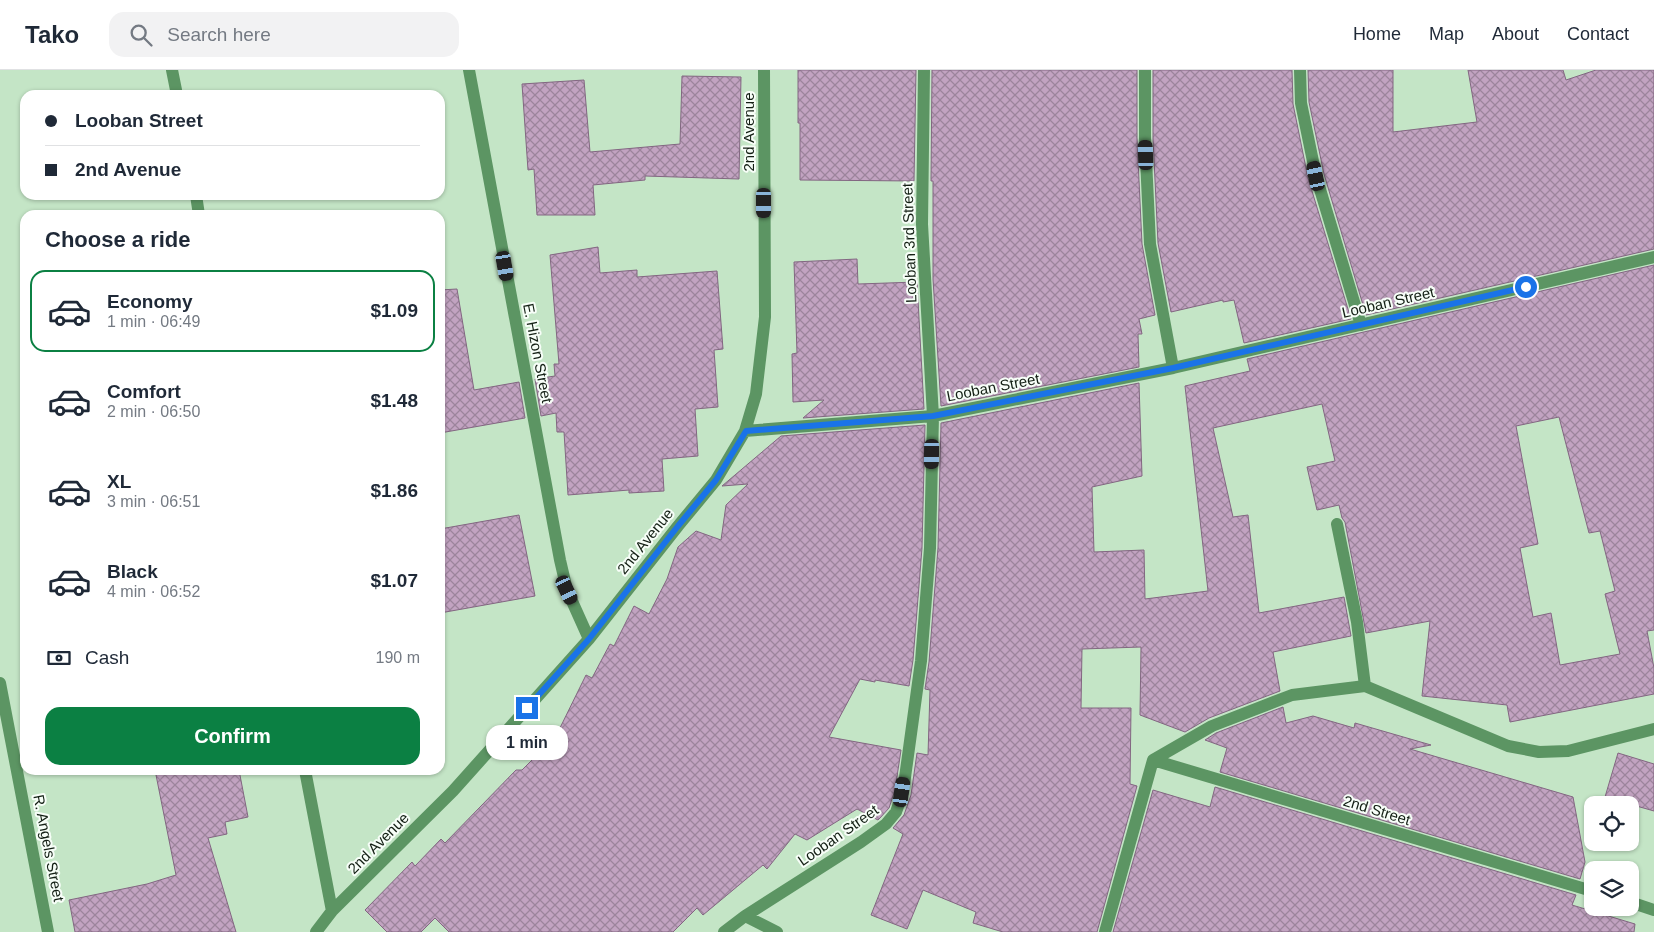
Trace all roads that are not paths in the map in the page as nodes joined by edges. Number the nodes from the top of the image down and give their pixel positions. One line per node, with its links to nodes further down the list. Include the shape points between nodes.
1 (172, 70): 7 (street)
2 (469, 70): 14 (street, E. Hizon Street, via 560,560 567,590)
3 (764, 70): 12 (street, 2nd Avenue, via 765,317 756,394)
4 (924, 70): 11 (street, Looban 3rd Street, via 922,224)
5 (1145, 70): 10 (street, via 1150,244)
6 (1300, 70): 9 (street, via 1301,103 1316,176)
7 (175, 90)
8 (1654, 257): 9 (street, Looban Street)
9 (1361, 325): 10 (street, Looban Street)
10 (1173, 368): 11 (street, Looban Street)
11 (933, 416): 12 (street); 24 (street, Looban Street, via 930,548 921,661 902,792 896,812 862,842)
12 (746, 431): 14 (street, 2nd Avenue, via 716,480)
13 (1337, 524): 16 (street, via 1357,622)
14 (589, 639): 23 (street, 2nd Avenue, via 453,791)
15 (0, 683): 25 (street, R. Angels Street)
16 (1365, 686): 17 (street, via 1508,746 1539,752 1568,751); 18 (street, via 1292,696 1212,726)
17 (1654, 729)
18 (1153, 760): 20 (street, 2nd Street); 29 (street)
19 (306, 775): 23 (street)
20 (1584, 889)
21 (1639, 905): 22 (street)
22 (1654, 910)
23 (332, 911): 26 (street, 2nd Avenue)
24 (745, 916): 27 (street, Looban Street); 28 (street)
25 (48, 932)
26 (316, 932)
27 (724, 932)
28 (777, 932)
29 (1105, 932)

